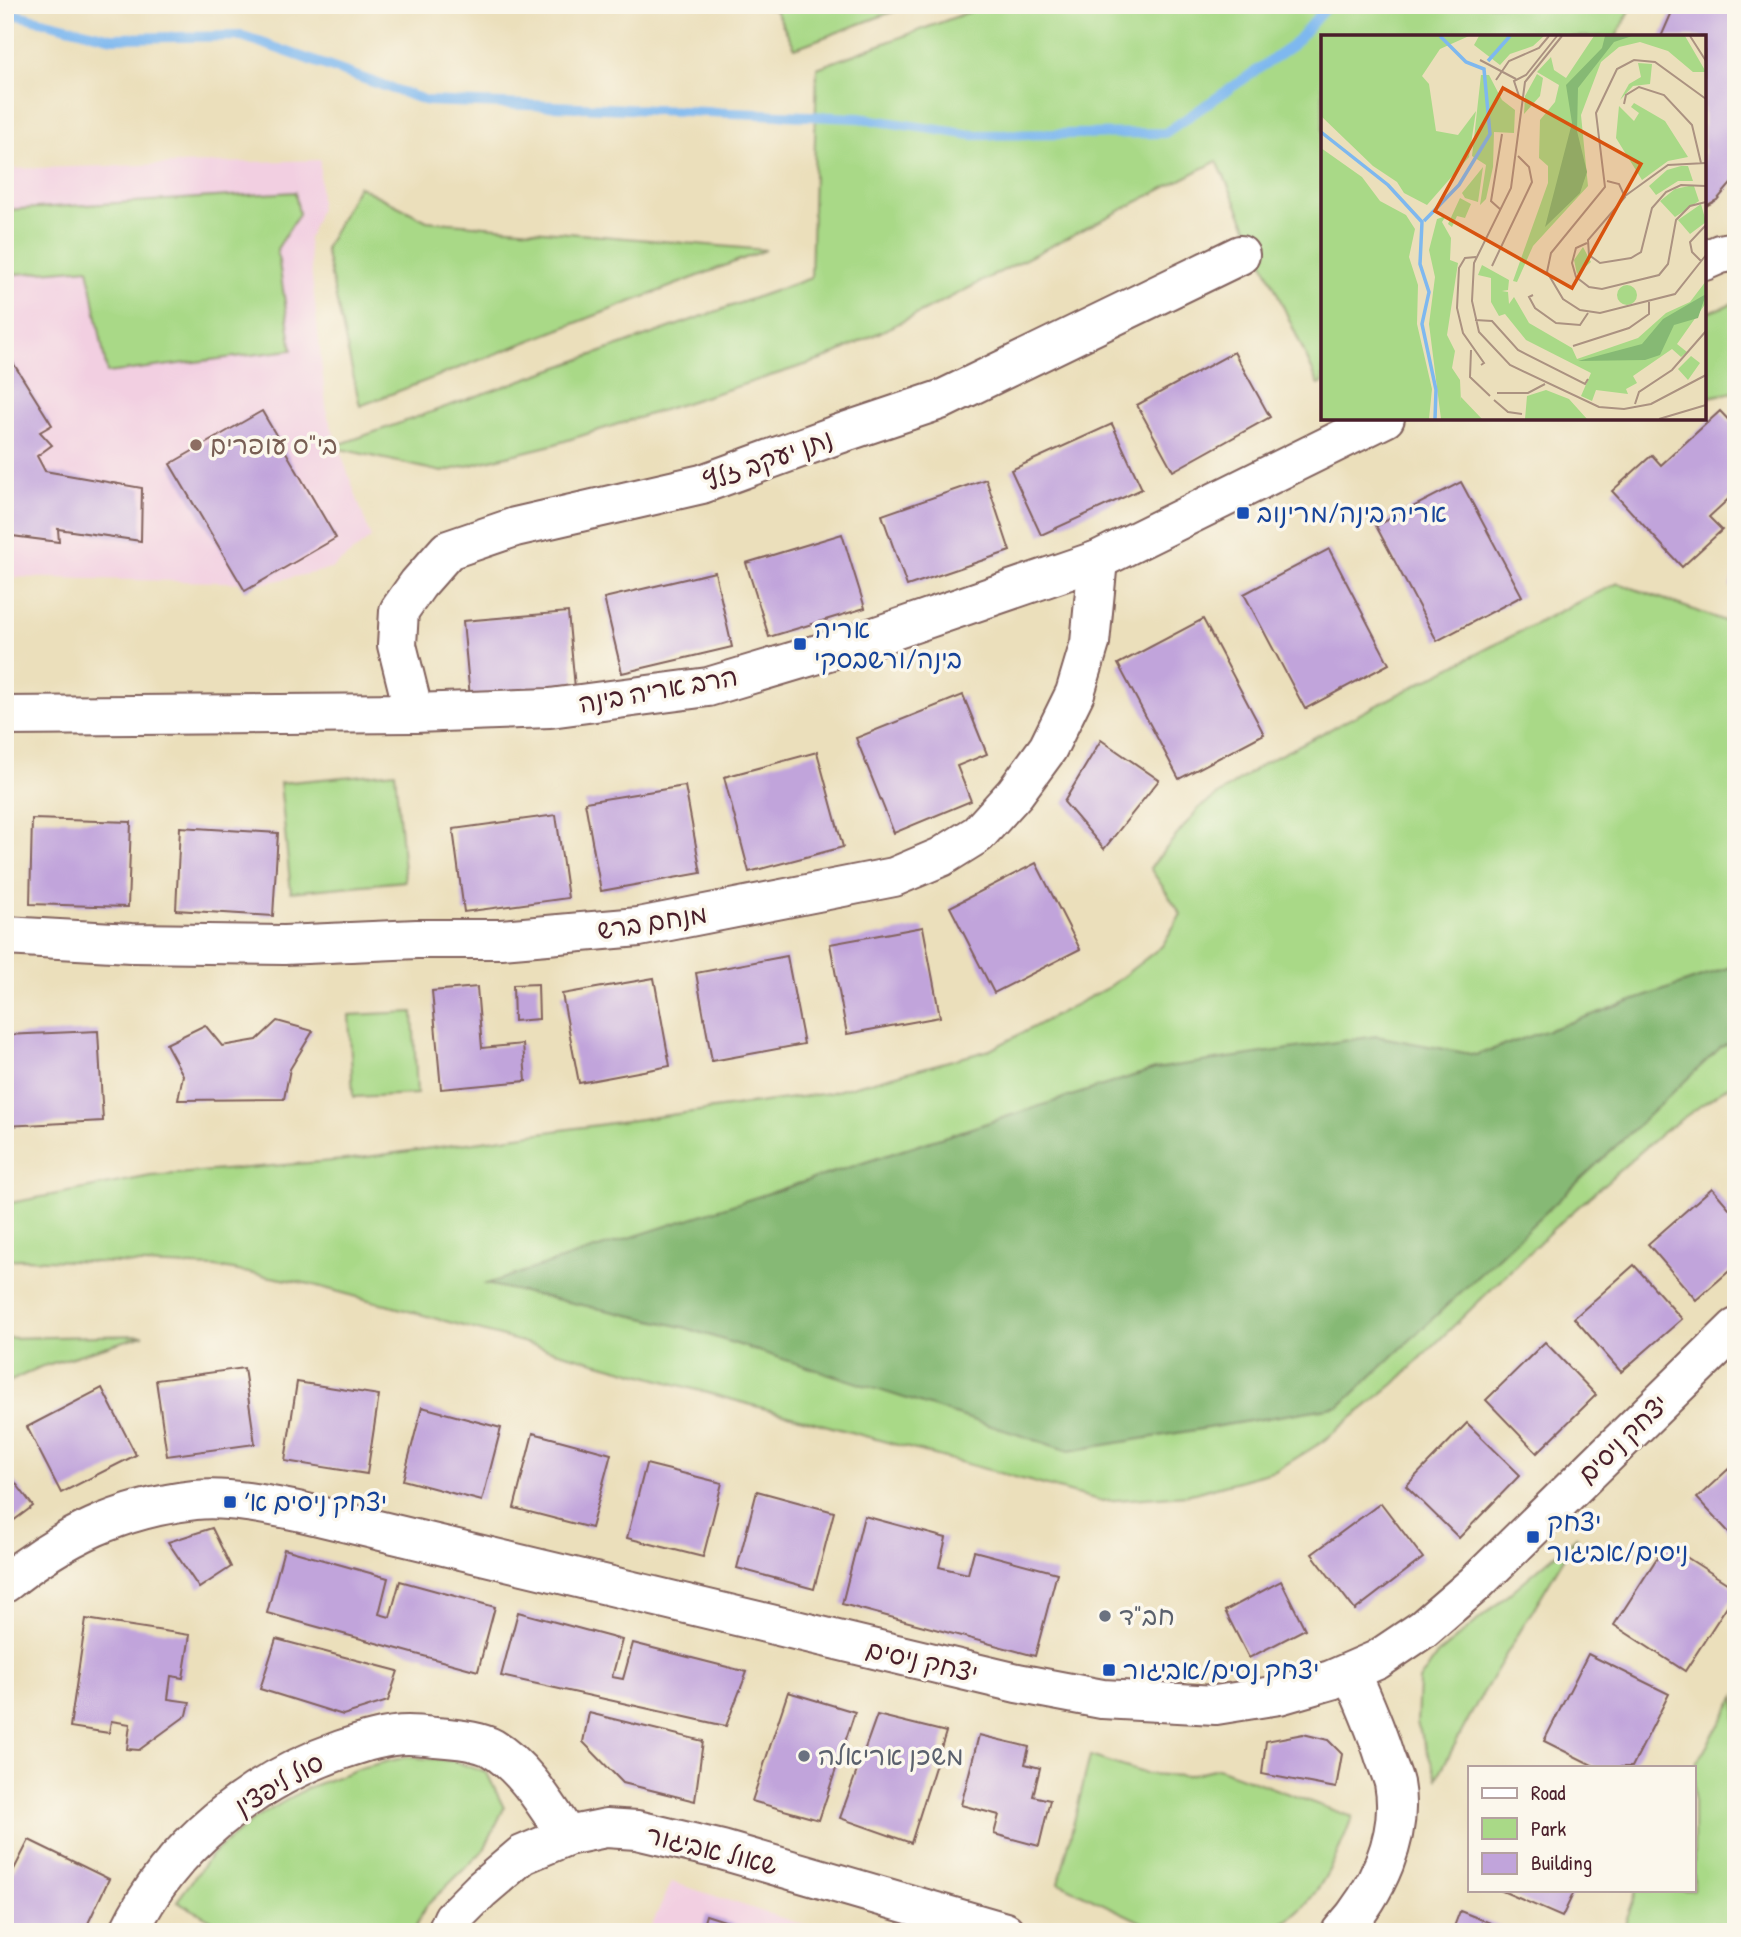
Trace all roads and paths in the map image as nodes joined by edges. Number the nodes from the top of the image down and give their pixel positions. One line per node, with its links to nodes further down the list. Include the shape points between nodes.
1 (1240, 255): 4 (street, נתן יעקב זלץ, via 943,399 702,484 515,527 448,550 399,611 397,645)
2 (1381, 420): 3 (street, הרב אריה בינה)
3 (1098, 560): 4 (street, הרב אריה בינה, via 865,640 708,687 550,708); 6 (street, מנחם ברש, via 1090,643 1075,693 1048,748 978,834 941,857 894,877 639,927 501,939 284,945)
4 (414, 713): 5 (street, הרב אריה בינה)
5 (5, 716)
6 (5, 936)
7 (1736, 1328): 9 (street, יצחק ניסים, via 1475,1584 1423,1629)
8 (5, 1583): 9 (street, יצחק ניסים, via 63,1542 106,1521 197,1500 253,1503 1017,1684 1102,1699 1216,1705 1279,1695)
9 (1351, 1672): 14 (street, via 1394,1784 1396,1818 1381,1869)
10 (567, 1836): 11 (street, סול ליפצין, via 536,1790 490,1747 455,1738 406,1735 362,1743 309,1762 229,1811 160,1879); 12 (street, שאול אביגור, via 522,1855 481,1889 453,1918); 13 (street, שאול אביגור, via 606,1828 637,1830)
11 (129, 1932)
12 (447, 1932)
13 (1005, 1932)
14 (1340, 1932)

